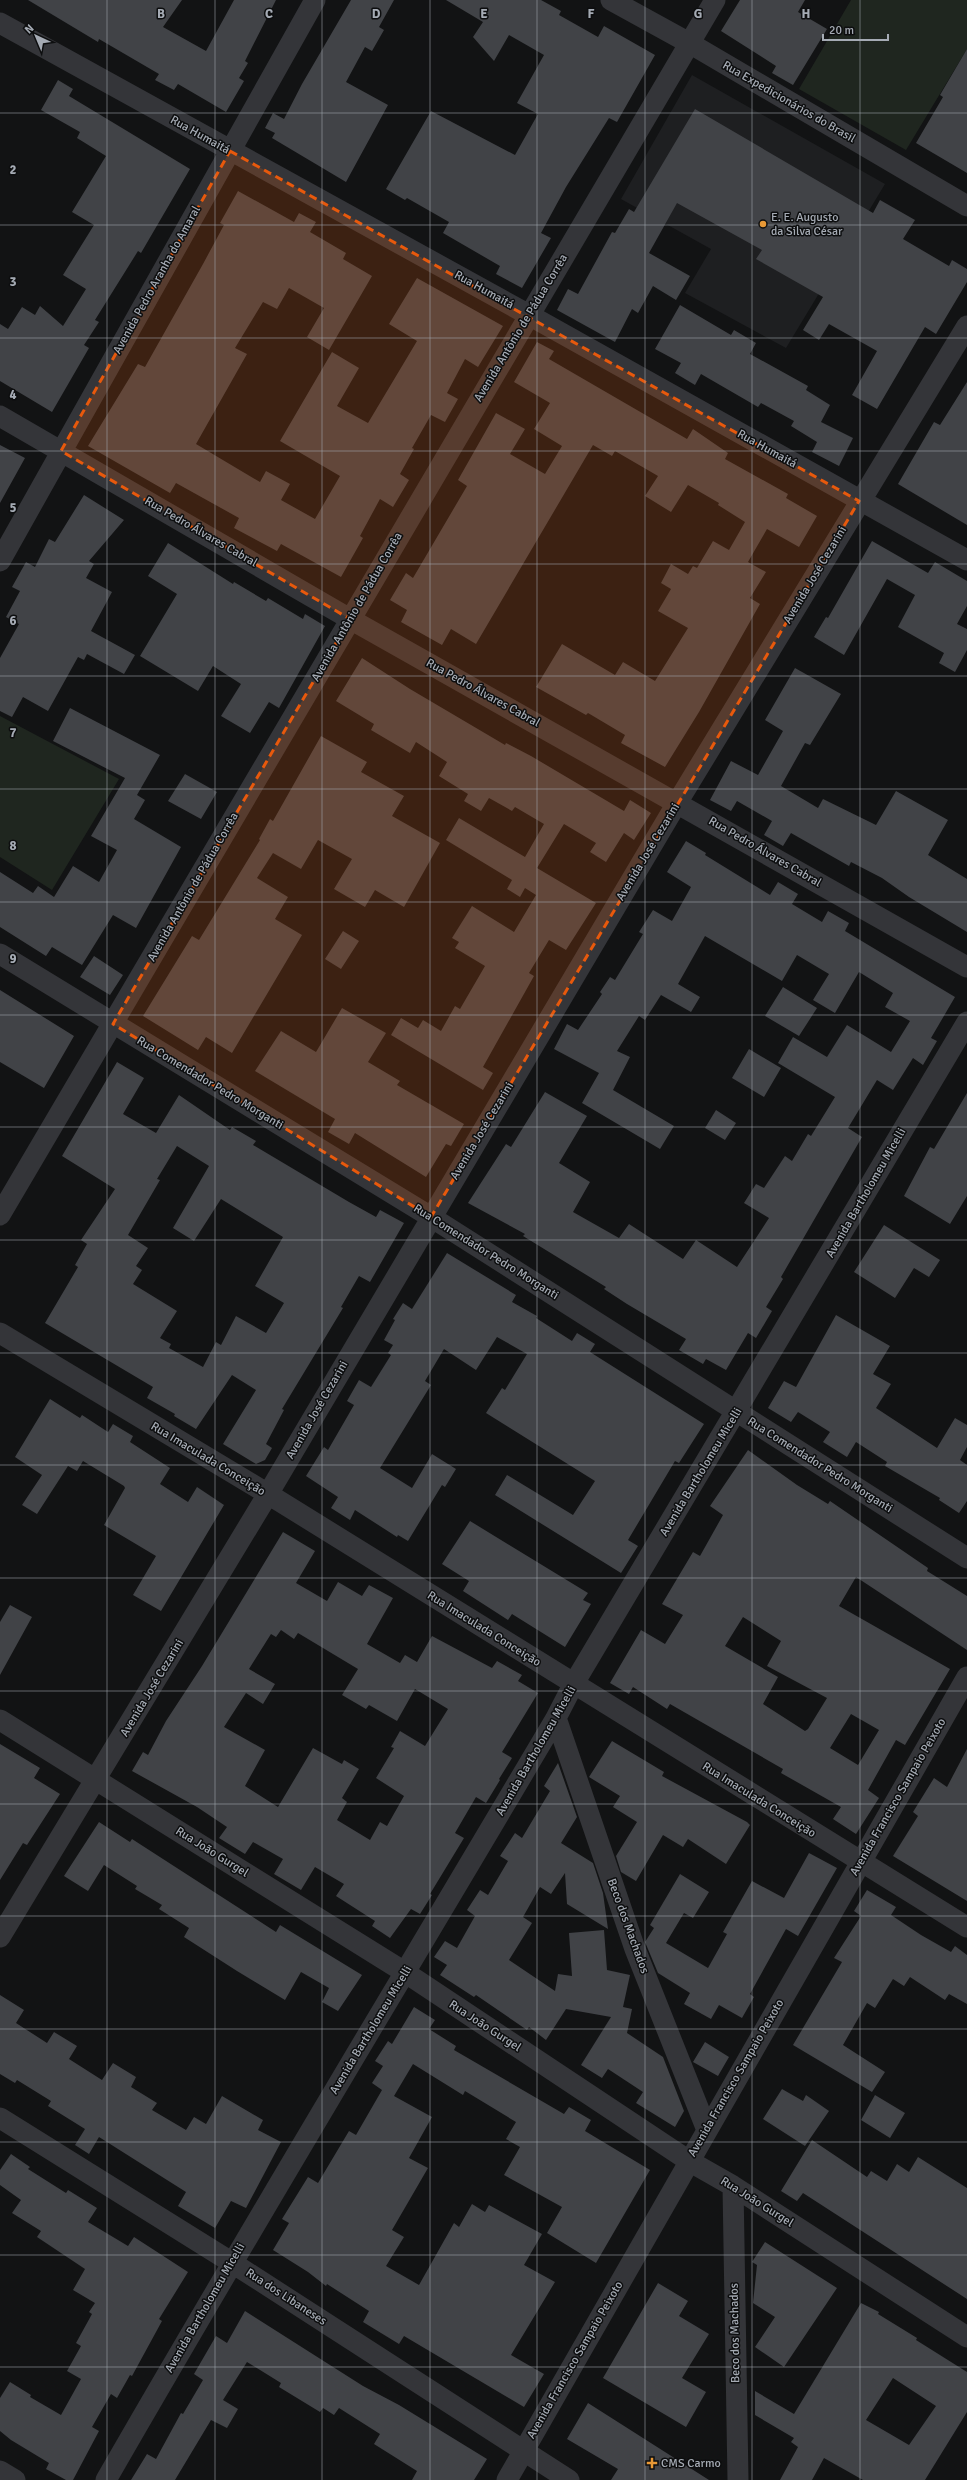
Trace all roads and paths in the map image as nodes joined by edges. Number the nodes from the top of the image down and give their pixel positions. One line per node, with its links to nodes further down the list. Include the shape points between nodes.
1 (315, 0): 6 (street, Avenida Pedro Aranha do Amaral)
2 (611, 0): 5 (street, Rua Expedicionários do Brasil)
3 (716, 0): 5 (street, Avenida Antônio de Pádua Corrêa)
4 (0, 23): 6 (street, Rua Humaitá)
5 (691, 44): 7 (street, Rua Expedicionários do Brasil); 8 (street, Avenida Antônio de Pádua Corrêa)
6 (230, 151): 8 (street, Rua Humaitá); 11 (street, Avenida Pedro Aranha do Amaral)
7 (967, 206)
8 (529, 314): 12 (street, Rua Humaitá); 15 (street, Avenida Antônio de Pádua Corrêa)
9 (967, 326): 12 (street, Avenida José Cezarini)
10 (0, 416): 11 (street, Rua Pedro Álvares Cabral)
11 (61, 451): 14 (street, Avenida Pedro Aranha do Amaral); 15 (street, Rua Pedro Álvares Cabral)
12 (859, 501): 13 (street, Rua Humaitá); 16 (street, Avenida José Cezarini)
13 (967, 560)
14 (0, 561)
15 (350, 618): 16 (street, Rua Pedro Álvares Cabral); 20 (street, Avenida Antônio de Pádua Corrêa)
16 (678, 803): 18 (street, Rua Pedro Álvares Cabral); 22 (street, Avenida José Cezarini)
17 (0, 954): 20 (street, Rua Comendador Pedro Morganti)
18 (967, 967)
19 (967, 1022): 24 (street, Avenida Bartholomeu Micelli)
20 (113, 1024): 21 (street, Avenida Antônio de Pádua Corrêa); 22 (street, Rua Comendador Pedro Morganti)
21 (0, 1215)
22 (431, 1217): 24 (street, Rua Comendador Pedro Morganti); 25 (street, Avenida José Cezarini)
23 (0, 1333): 25 (street, Rua Imaculada Conceição)
24 (737, 1413): 26 (street, Rua Comendador Pedro Morganti); 28 (street, Avenida Bartholomeu Micelli)
25 (268, 1494): 28 (street, Rua Imaculada Conceição); 31 (street, Avenida José Cezarini)
26 (967, 1558)
27 (967, 1678): 32 (street, Avenida Francisco Sampaio Peixoto)
28 (574, 1685): 29 (street, Avenida Bartholomeu Micelli); 32 (street, Rua Imaculada Conceição)
29 (556, 1718): 35 (street, Avenida Bartholomeu Micelli); 37 (street, Beco dos Machados, via 635,1949)
30 (0, 1720): 31 (street, Rua João Gurgel)
31 (96, 1781): 34 (street, Avenida José Cezarini); 35 (street, Rua João Gurgel)
32 (861, 1861): 33 (street, Rua Imaculada Conceição); 37 (street, Avenida Francisco Sampaio Peixoto)
33 (967, 1927)
34 (2, 1929)
35 (406, 1973): 38 (street, Rua João Gurgel); 40 (street, Avenida Bartholomeu Micelli)
36 (0, 2118): 40 (street, Rua dos Libaneses)
37 (707, 2130): 38 (street, Avenida Francisco Sampaio Peixoto)
38 (689, 2161): 39 (street, Rua João Gurgel); 42 (street, Avenida Francisco Sampaio Peixoto)
39 (733, 2186): 41 (street, Rua João Gurgel); 48 (street, Beco dos Machados)
40 (231, 2262): 42 (street, Rua dos Libaneses); 45 (street, Avenida Bartholomeu Micelli)
41 (967, 2337)
42 (523, 2451): 46 (street, Avenida Francisco Sampaio Peixoto); 47 (street, Rua dos Libaneses)
43 (0, 2471): 44 (street)
44 (15, 2480)
45 (106, 2480)
46 (507, 2480)
47 (569, 2480)
48 (738, 2480)

